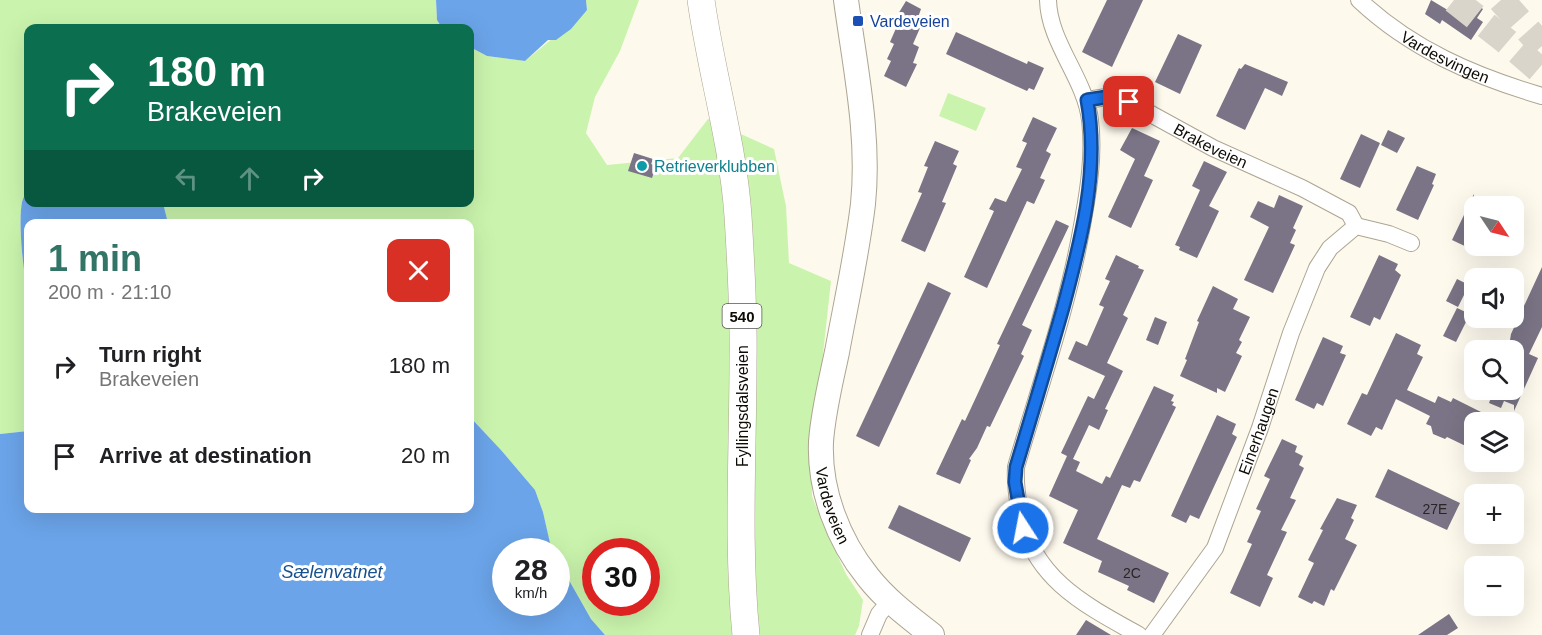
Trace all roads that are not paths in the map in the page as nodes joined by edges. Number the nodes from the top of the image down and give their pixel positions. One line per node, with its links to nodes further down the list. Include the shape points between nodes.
1 (701, 0): 10 (main road, Fyllingsdalsveien / 540, via 738,213 744,360 742,534)
2 (846, 0): 9 (main road, Vardeveien, via 862,126 863,191 854,267 826,408 822,461 827,496 839,528 854,558)
3 (1048, 0): 6 (street, via 1058,39)
4 (1359, 0): 5 (street, Vardesvingen, via 1390,26 1444,60)
5 (1542, 96)
6 (1087, 100): 7 (street, Brakeveien, via 1113,96 1129,102 1213,148 1349,213); 13 (street, via 1092,142 1090,183 1080,243 1015,482 1027,539 1046,571 1094,610)
7 (1356, 226): 8 (street); 14 (street, Einerhaugen, via 1330,248 1317,268 1215,548)
8 (1411, 243)
9 (890, 601): 11 (street); 12 (main road, Vardeveien)
10 (746, 635)
11 (870, 635)
12 (932, 635)
13 (1139, 635)
14 (1152, 635)

